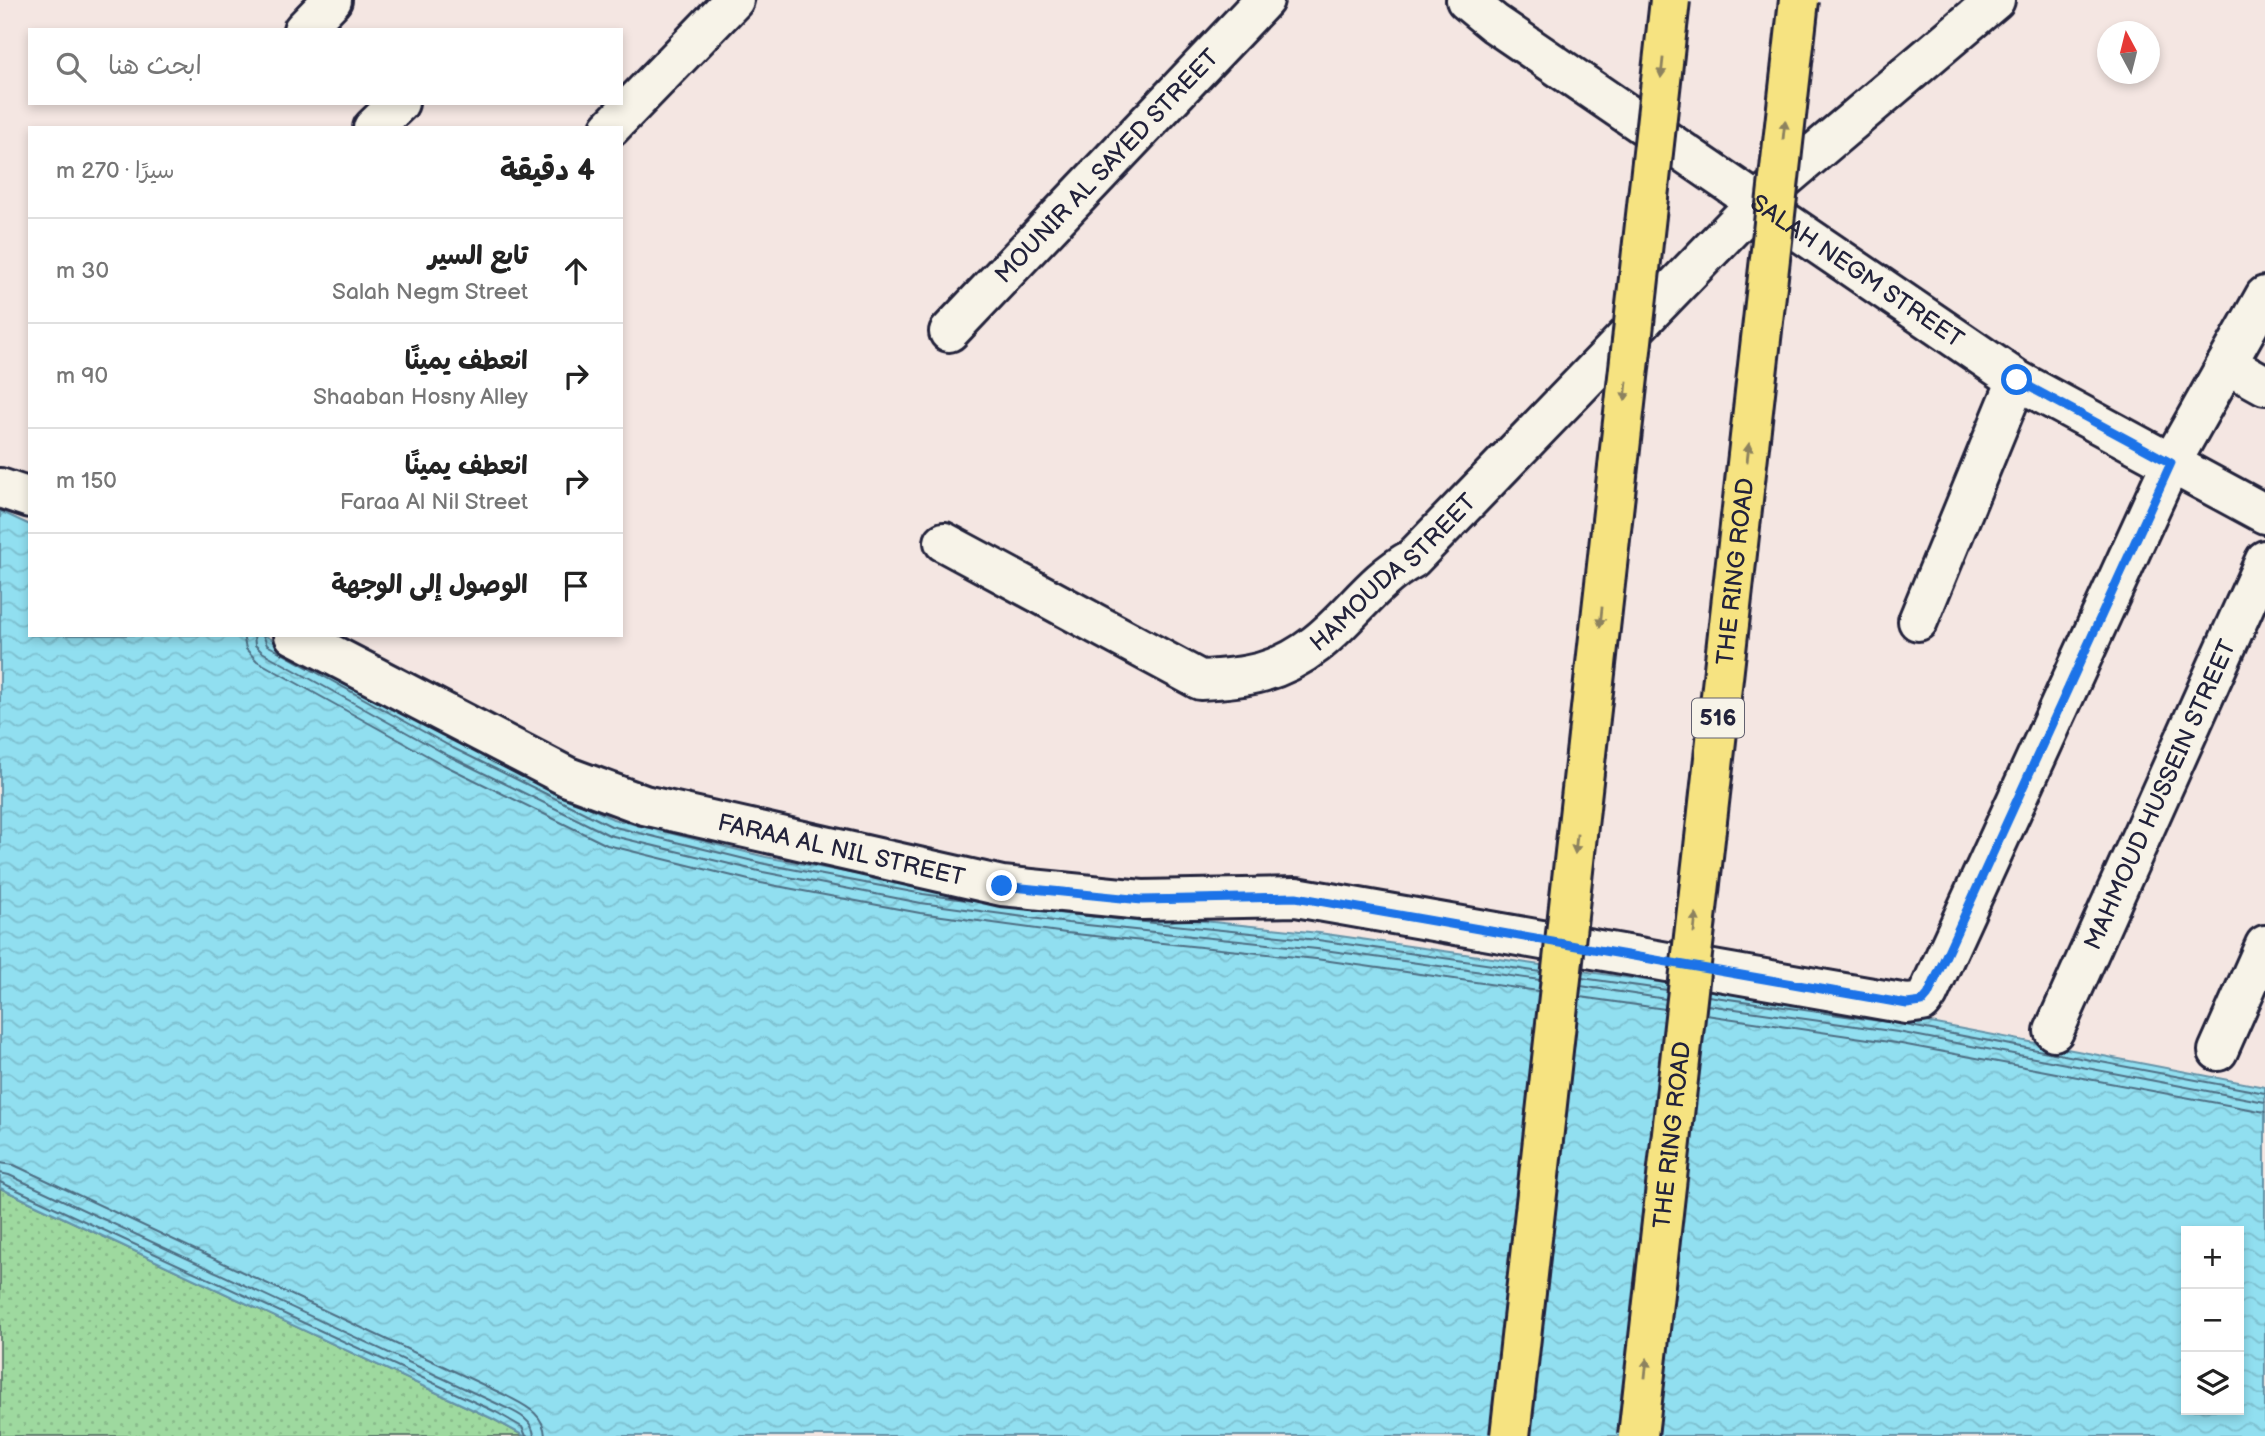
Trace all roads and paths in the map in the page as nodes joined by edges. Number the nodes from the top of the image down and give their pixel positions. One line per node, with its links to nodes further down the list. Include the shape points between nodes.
1 (332, 0): 8 (street)
2 (734, 0): 11 (street)
3 (1264, 0): 14 (street, MOUNIR AL SAYED STREET)
4 (1466, 0): 12 (street, SALAH NEGM STREET)
5 (1670, 0): 29 (highway, one-way to 29, bridge)
6 (1799, 0): 30 (highway, THE RING ROAD / 516, one-way to 6, bridge)
7 (1996, 0): 12 (street, HAMOUDA STREET)
8 (305, 28)
9 (397, 105): 10 (street)
10 (375, 126)
11 (612, 126)
12 (1757, 202): 16 (street, SALAH NEGM STREET); 22 (street, HAMOUDA STREET, via 1412,559 1389,574 1316,644 1281,666 1242,678 1200,680)
13 (2265, 296): 15 (street)
14 (949, 332)
15 (2227, 364): 17 (street); 18 (street)
16 (2017, 380): 18 (street, SALAH NEGM STREET); 24 (street)
17 (2265, 385)
18 (2171, 463): 21 (street, SALAH NEGM STREET); 25 (street, FARAA AL NIL STREET, via 1928,995 1922,1002 1907,1004 1296,897 1142,900 1002,886 644,805 568,777)
19 (0, 488): 20 (street)
20 (28, 497)
21 (2265, 514)
22 (944, 542)
23 (2265, 559): 27 (street, MAHMOUD HUSSEIN STREET)
24 (1918, 621)
25 (298, 637)
26 (2265, 945): 28 (street)
27 (2054, 1031)
28 (2218, 1051)
29 (1510, 1436)
30 (1638, 1436)

